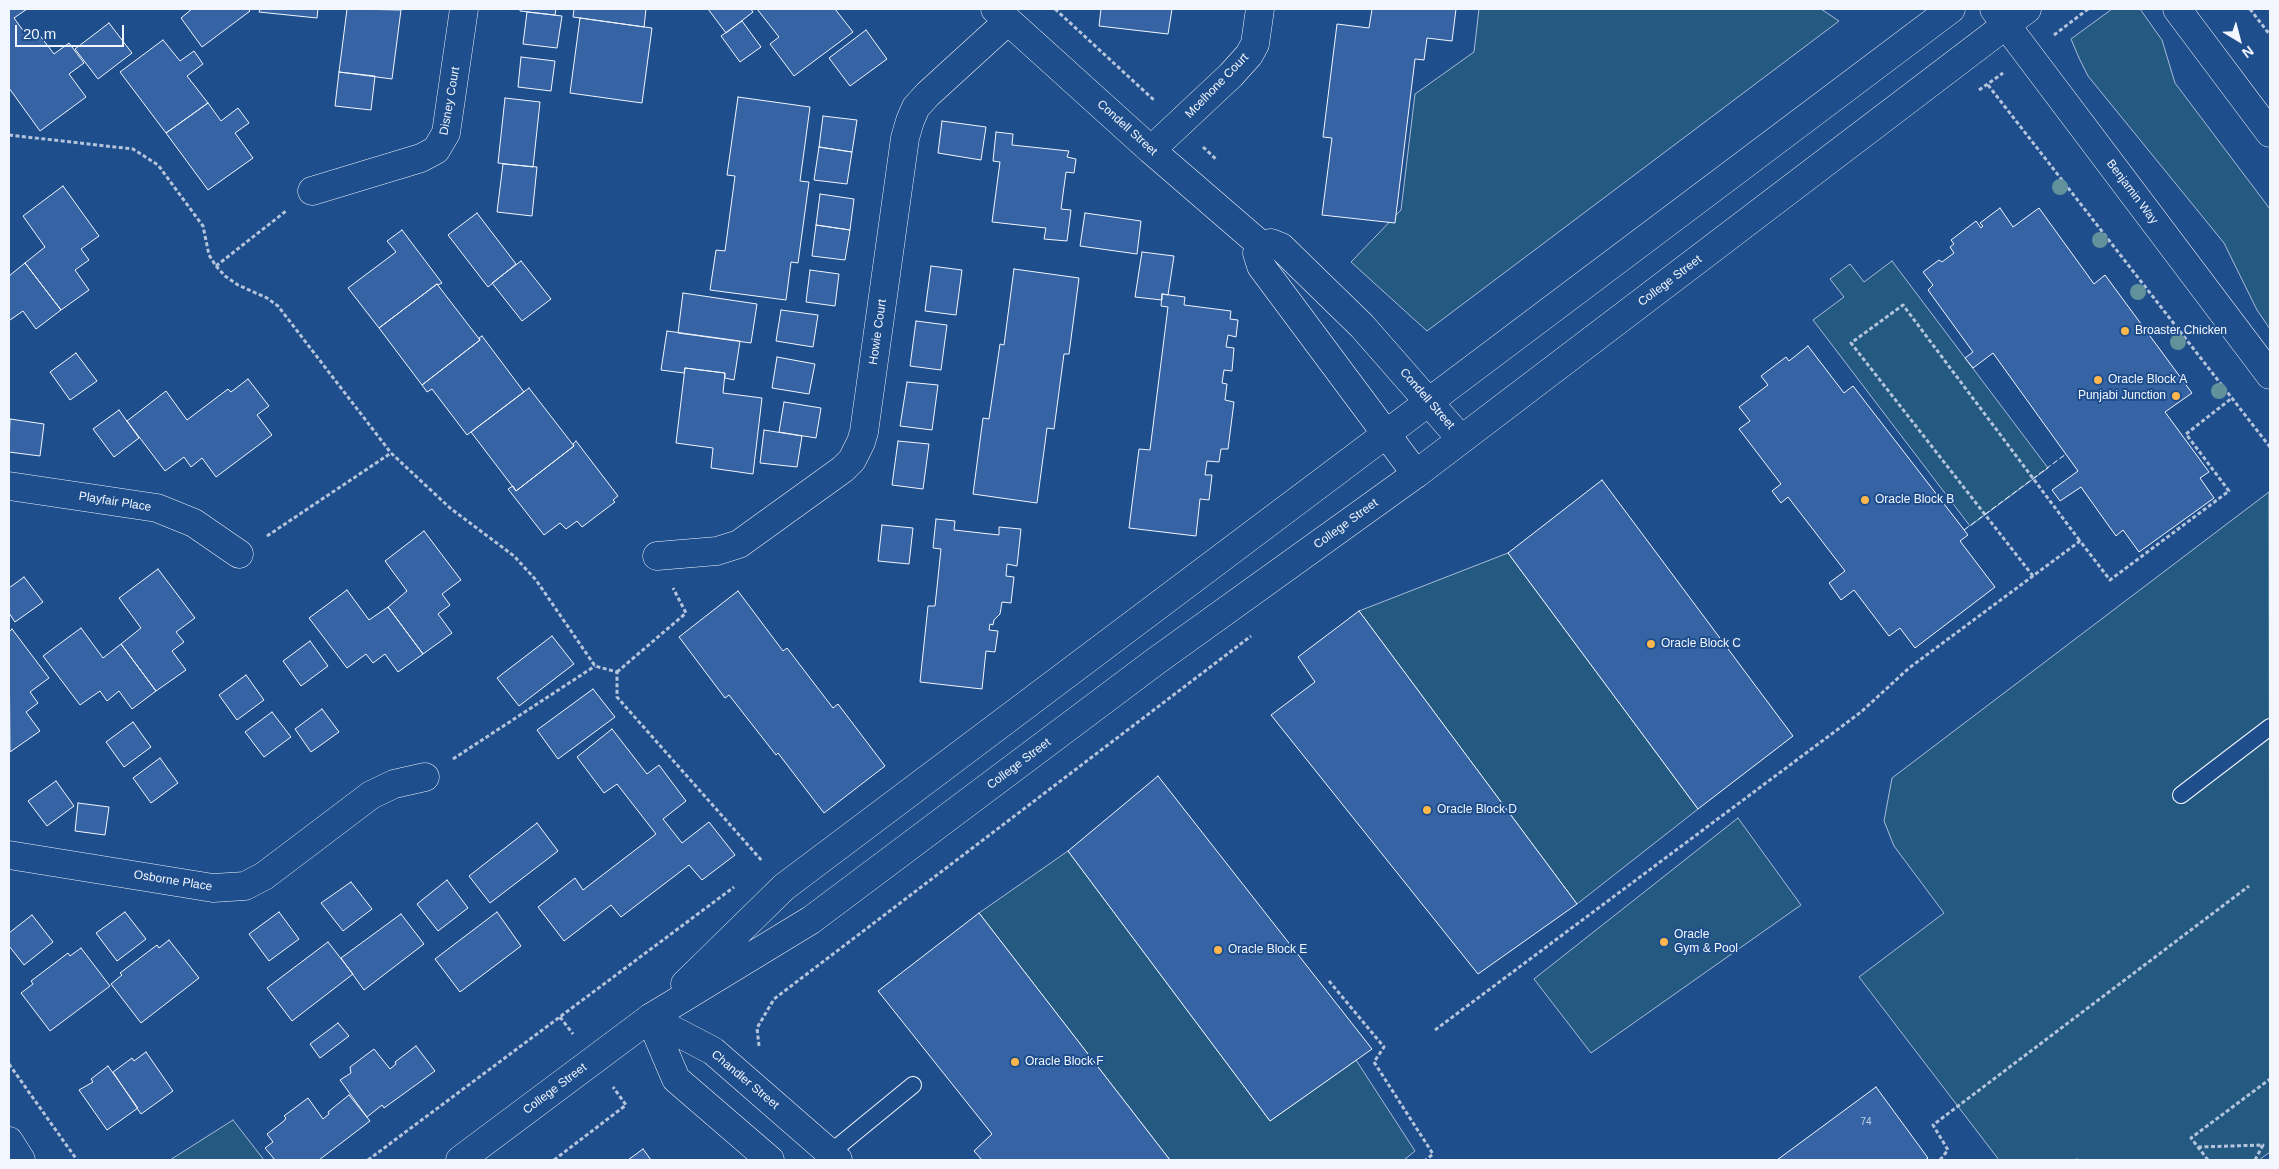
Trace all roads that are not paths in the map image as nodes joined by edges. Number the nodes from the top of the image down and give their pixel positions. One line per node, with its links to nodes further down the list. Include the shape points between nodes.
1 (464, 9): 9 (street, Disney Court, via 446,133 436,150 421,158)
2 (1260, 9): 8 (street, Mcelhone Court, via 1255,44 1249,54)
3 (1951, 9): 12 (street, College Street)
4 (2177, 9): 7 (street)
5 (2009, 14): 11 (street, Benjamin Way); 14 (street, College Street)
6 (1002, 15): 8 (street, Condell Street); 18 (street, Howie Court, via 916,107 910,121 864,432 852,460 739,544 717,551)
7 (2270, 133)
8 (1151, 150): 10 (street, Condell Street)
9 (312, 191)
10 (1261, 245): 12 (street, Condell Street, via 1272,243 1281,247 1362,326); 13 (street, via 1257,253 1261,266)
11 (2270, 374)
12 (1430, 401): 13 (street, College Street); 14 (street, Condell Street)
13 (1386, 434): 15 (street); 23 (street, College Street, via 784,887)
14 (1461, 439): 15 (street, College Street)
15 (1416, 474): 23 (street, College Street, via 1156,661 811,920)
16 (9, 486): 17 (street, Playfair Place, via 157,508 194,523)
17 (239, 554)
18 (657, 556)
19 (2270, 727): 21 (lane)
20 (425, 777): 22 (street, Osborne Place, via 394,784 371,794 264,876 245,886 213,888)
21 (2181, 795)
22 (9, 855)
23 (650, 1018): 26 (street, Chandler Street, via 713,1051); 28 (street, College Street); 29 (street, via 676,1079)
24 (913, 1086): 26 (lane)
25 (9, 1141): 27 (street)
26 (834, 1156)
27 (21, 1160)
28 (460, 1160)
29 (770, 1160)

